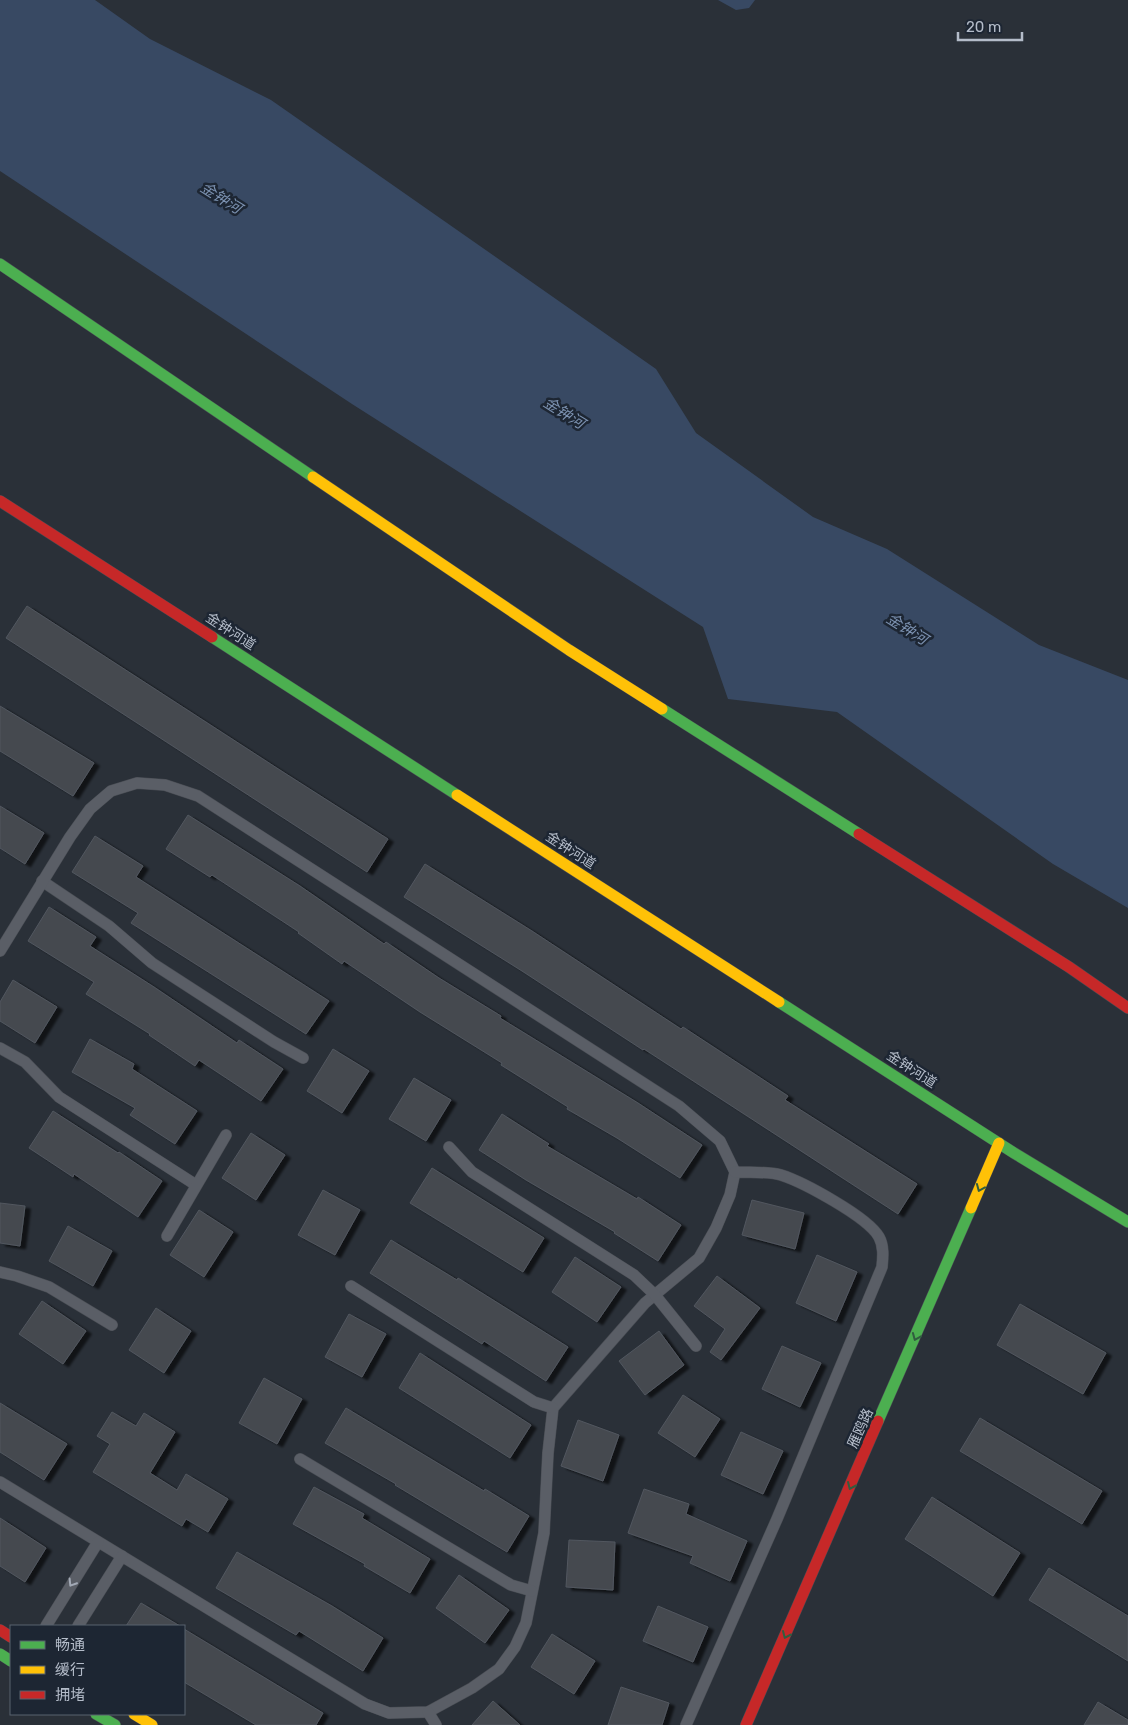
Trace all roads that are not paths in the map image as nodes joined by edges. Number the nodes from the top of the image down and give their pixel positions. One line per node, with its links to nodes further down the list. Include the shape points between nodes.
1 (0, 264): 5 (street, via 569,650 1069,967)
2 (0, 501): 9 (street, 金钟河道)
3 (42, 881): 4 (lane); 7 (lane, via 109,926 152,963); 11 (lane, via 90,809 111,791 137,783 165,785 198,796 679,1106 720,1141)
4 (0, 951)
5 (1128, 1008)
6 (0, 1048): 12 (lane, via 25,1062 59,1096)
7 (303, 1058)
8 (226, 1134): 12 (lane)
9 (999, 1143): 13 (street, 金钟河道, via 1012,1157); 35 (street, 雁鸥路, one-way to 35)
10 (449, 1146): 17 (lane, via 472,1172 634,1274)
11 (735, 1172): 17 (lane, via 730,1195 699,1258); 34 (lane, via 779,1174 804,1184 865,1222 879,1237 884,1254 882,1267 781,1510)
12 (196, 1185): 14 (lane)
13 (1128, 1222)
14 (167, 1236)
15 (0, 1272): 18 (lane, via 49,1287)
16 (351, 1286): 20 (lane, via 534,1402)
17 (656, 1295): 19 (lane); 20 (lane, via 645,1303)
18 (112, 1326)
19 (696, 1346)
20 (553, 1408): 25 (lane, via 544,1533)
21 (300, 1459): 25 (lane, via 511,1585)
22 (0, 1482): 23 (lane)
23 (98, 1542): 24 (lane); 26 (lane, one-way to 26)
24 (122, 1556): 27 (lane); 28 (lane, via 365,1704 389,1713)
25 (532, 1591): 28 (lane, via 526,1623 499,1669)
26 (47, 1625)
27 (79, 1625)
28 (428, 1712): 33 (lane)
29 (98, 1715): 31 (street)
30 (136, 1715): 32 (street)
31 (115, 1725)
32 (152, 1725)
33 (436, 1725)
34 (686, 1725)
35 (746, 1725)

